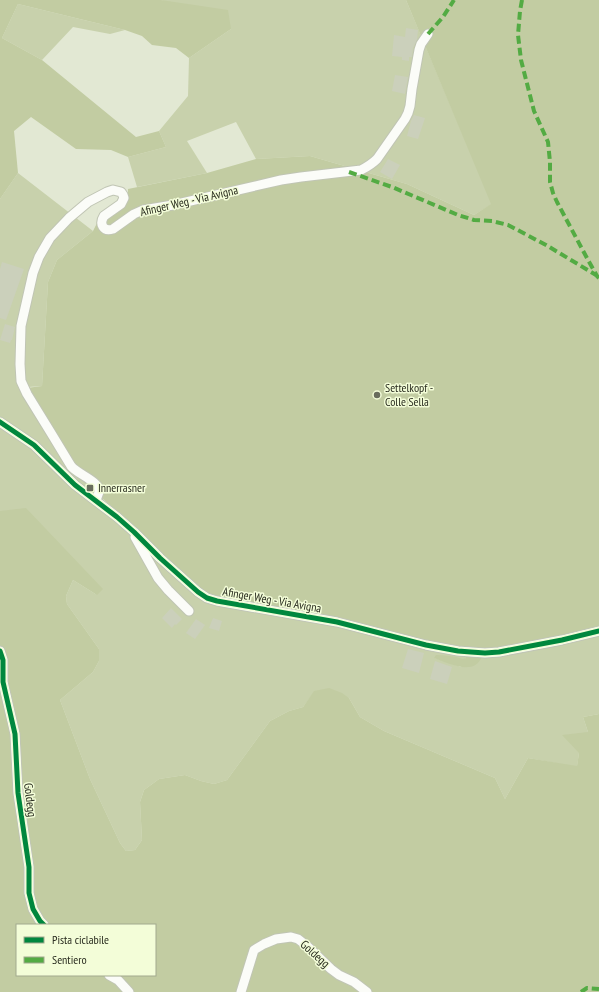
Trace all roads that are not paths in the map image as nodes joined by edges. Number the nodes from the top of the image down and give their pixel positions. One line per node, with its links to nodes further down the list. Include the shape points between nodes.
1 (428, 34): 3 (street, Afinger Weg - Via Avigna, via 419,50 410,106 405,119 373,164 361,170 282,180 143,210 109,230 102,225 102,219 122,204 124,198 121,192 113,190 82,206 47,243 33,273 22,320 21,381 71,466 98,486)
2 (0, 422): 3 (street, Afinger Weg - Via Avigna, via 34,445 75,485)
3 (96, 500): 4 (street, Afinger Weg - Via Avigna)
4 (126, 525): 5 (street, via 158,578); 6 (street, Afinger Weg - Via Avigna, via 198,592 217,601 337,622 458,651 499,652)
5 (189, 611)
6 (599, 631)
7 (0, 651): 8 (street, Goldegg, via 3,660 3,682 15,734 18,793 29,867 29,893 33,909)
8 (43, 924)
9 (111, 976): 10 (street)
10 (129, 992)
11 (241, 992): 12 (street, Goldegg, via 254,950 276,939 291,937 308,946 330,969)
12 (367, 992)

